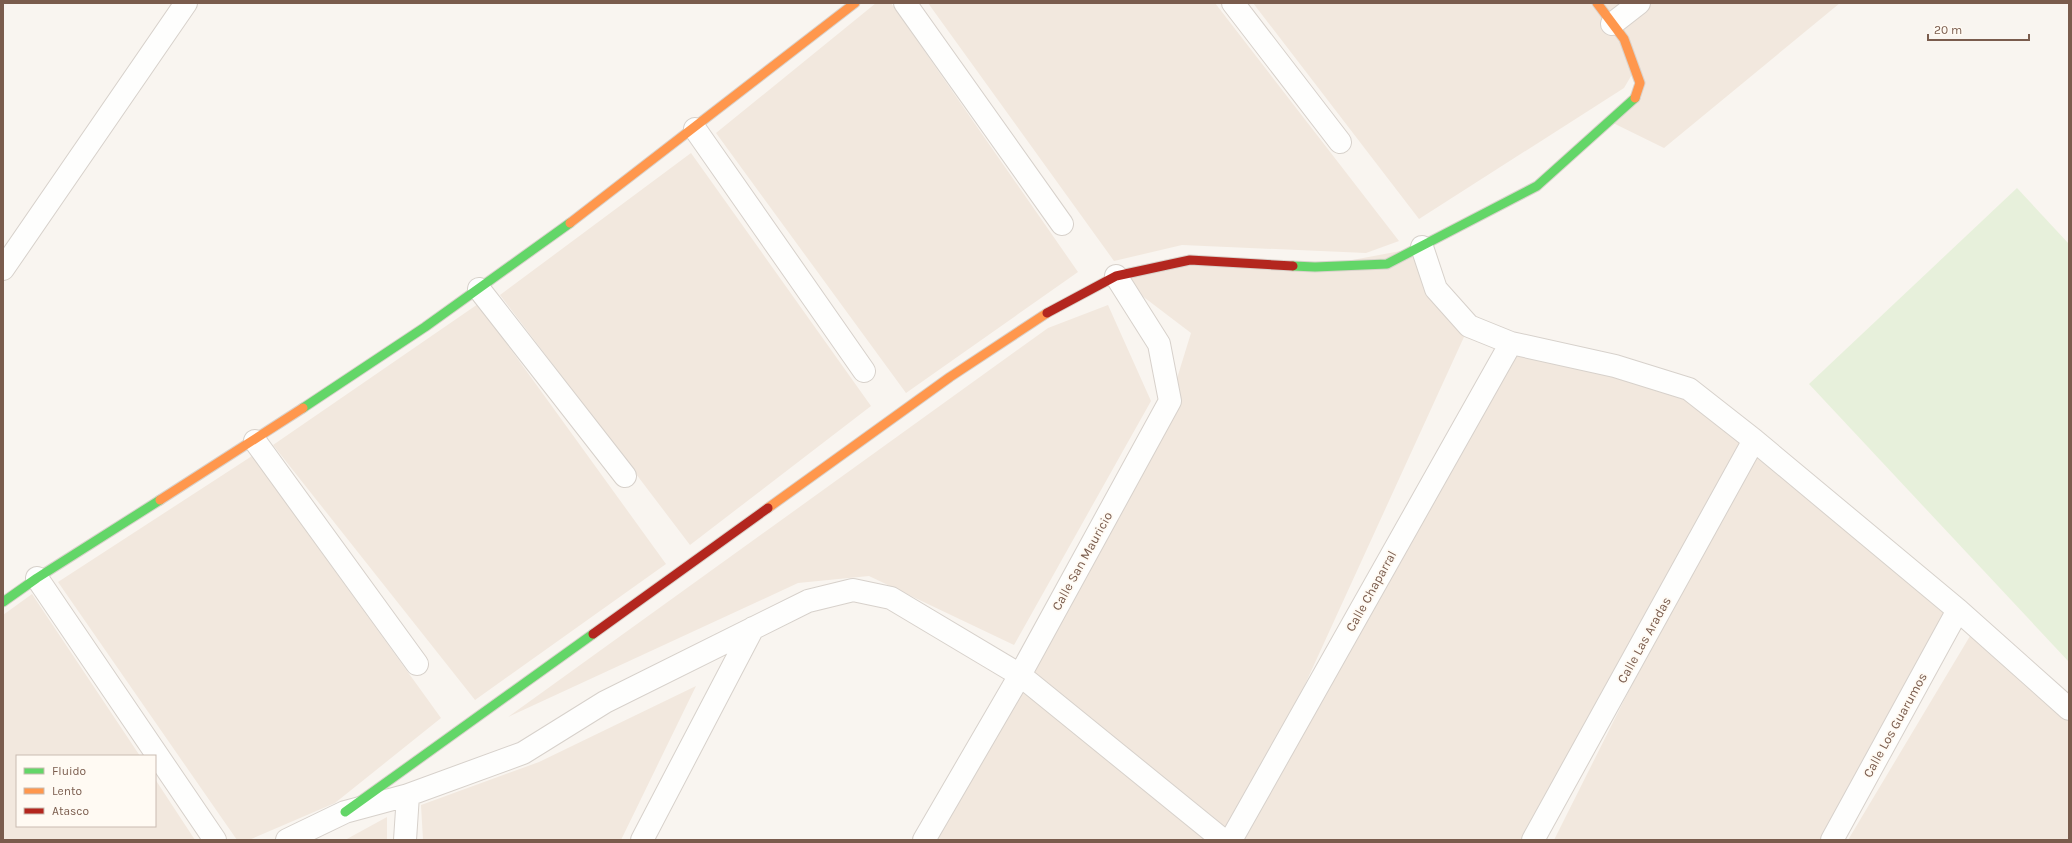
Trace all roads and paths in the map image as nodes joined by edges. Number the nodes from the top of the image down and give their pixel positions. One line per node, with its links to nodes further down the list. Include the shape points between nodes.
1 (186, 3): 12 (street)
2 (855, 3): 8 (street)
3 (904, 3): 10 (street)
4 (1233, 3): 9 (street)
5 (1597, 3): 7 (street)
6 (1639, 3): 7 (street)
7 (1612, 24): 11 (street, via 1624,39 1640,83 1634,101 1537,186)
8 (695, 129): 14 (street); 16 (street)
9 (1340, 142)
10 (1062, 224)
11 (1422, 247): 13 (street, via 1387,264 1315,267 1190,260); 15 (street, via 1436,289 1469,326)
12 (3, 269)
13 (1116, 276): 25 (street, Calle San Mauricio, via 1159,344 1170,401); 28 (street, via 1046,314 950,377)
14 (480, 289): 18 (street); 19 (street)
15 (1511, 343): 17 (street, via 1615,366 1689,389); 35 (street, Calle Chaparral)
16 (864, 371)
17 (1754, 440): 22 (street); 36 (street, Calle Las Aradas)
18 (255, 441): 20 (street); 24 (street)
19 (625, 476)
20 (37, 578): 21 (street); 29 (street)
21 (3, 602)
22 (1958, 610): 26 (street); 37 (street, Calle Los Guarumos)
23 (753, 628): 25 (street, via 808,601 853,590 891,598); 27 (street, via 605,702 523,753); 32 (street)
24 (417, 664)
25 (1020, 675): 33 (street, Calle San Mauricio); 34 (street)
26 (2069, 709)
27 (408, 796): 28 (street); 31 (street)
28 (346, 812): 30 (street)
29 (215, 840)
30 (287, 840)
31 (405, 840)
32 (642, 840)
33 (924, 840)
34 (1223, 840)
35 (1231, 840)
36 (1533, 840)
37 (1832, 840)

